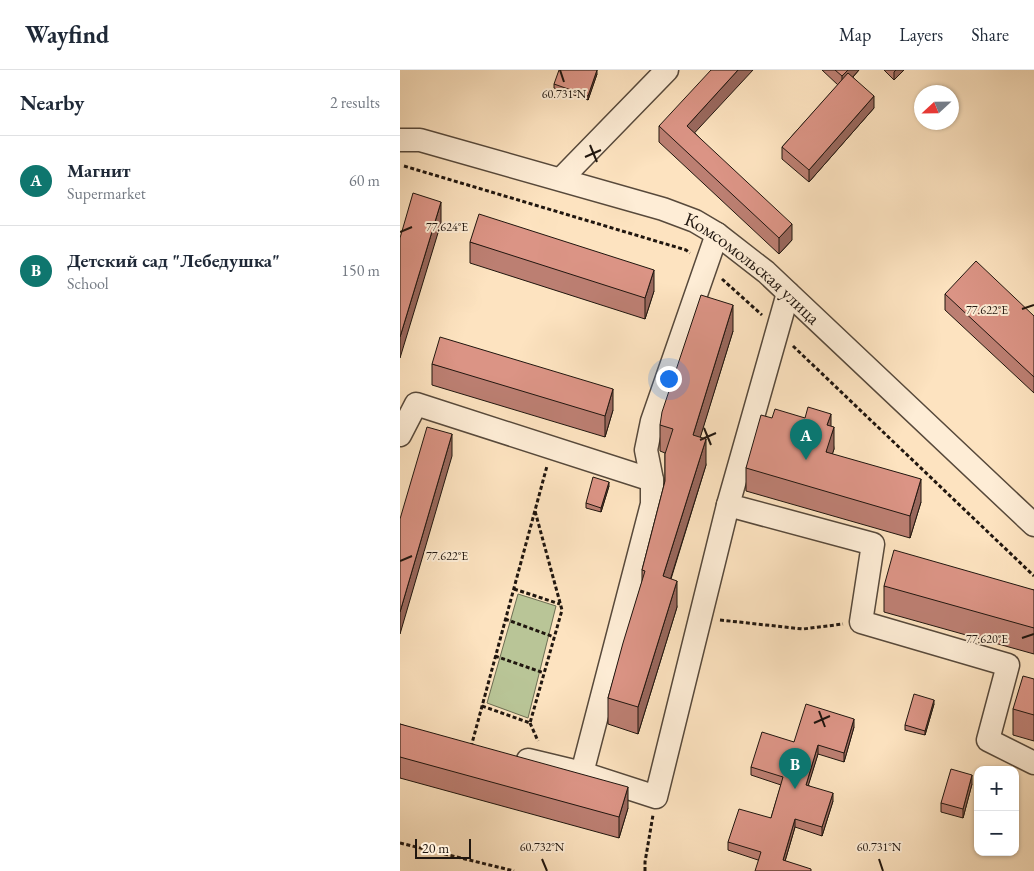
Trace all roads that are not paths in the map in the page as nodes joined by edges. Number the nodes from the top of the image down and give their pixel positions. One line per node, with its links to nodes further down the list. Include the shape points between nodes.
1 (667, 70): 3 (street)
2 (400, 140): 3 (street, Комсомольская улица, via 420,140)
3 (561, 179): 4 (street, Комсомольская улица, via 663,209)
4 (718, 234): 5 (street, Комсомольская улица); 7 (street, via 652,421 646,450)
5 (788, 293): 8 (street); 9 (street, Комсомольская улица)
6 (400, 435): 7 (street, via 416,404)
7 (652, 480): 12 (street, via 652,504)
8 (728, 505): 11 (street, via 873,544 861,622 1008,665 988,740); 12 (street, via 656,797)
9 (1034, 525)
10 (507, 756): 12 (street)
11 (1034, 763)
12 (582, 773)

